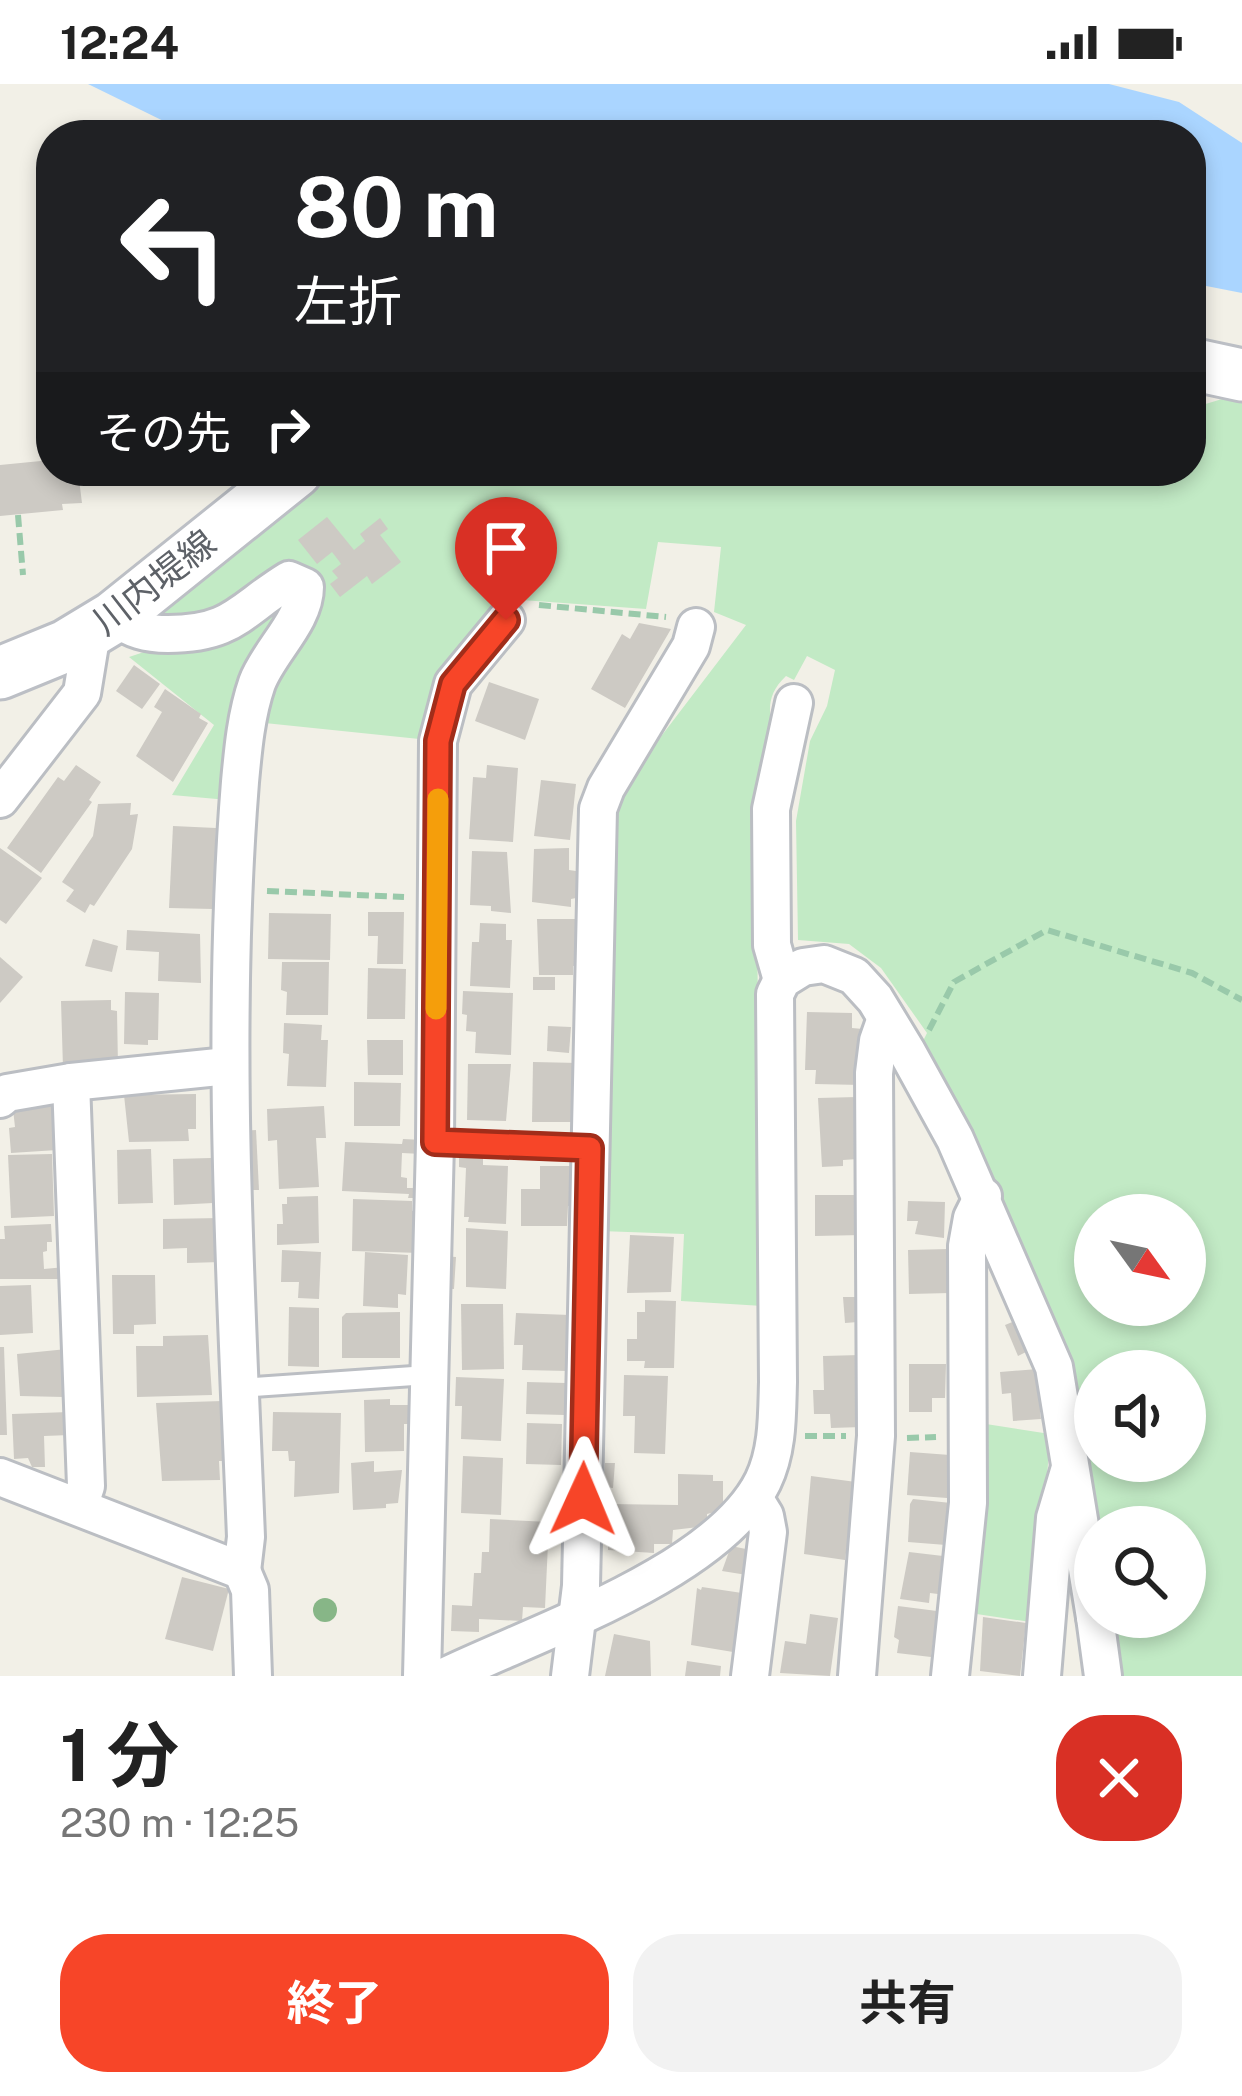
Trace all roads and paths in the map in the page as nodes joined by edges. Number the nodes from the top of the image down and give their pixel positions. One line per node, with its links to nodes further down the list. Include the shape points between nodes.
1 (1206, 367): 2 (main road)
2 (1242, 375)
3 (277, 486): 8 (main road, 川内堤線)
4 (18, 514): 5 (path)
5 (23, 575)
6 (522, 613): 7 (path); 21 (street, via 453,684 438,741)
7 (688, 623): 22 (street, via 691,646 598,809)
8 (103, 624): 9 (main road, 川内堤線); 11 (street, via 82,694); 18 (street, via 210,632 289,580 305,587 248,719)
9 (0, 673)
10 (794, 703): 14 (street, via 771,808 772,945)
11 (0, 800)
12 (257, 890): 13 (path)
13 (420, 898)
14 (782, 980): 16 (street, via 803,967 840,968); 32 (street, via 773,1024 776,1435)
15 (1242, 1000): 17 (path, via 1192,973 1047,930 954,982 927,1033)
16 (886, 1018): 17 (street); 43 (street, via 874,1073 876,1436)
17 (907, 1050): 23 (street)
18 (228, 1066): 19 (street); 25 (street)
19 (71, 1082): 20 (street); 34 (street, via 86,1486)
20 (0, 1099)
21 (435, 1142): 22 (lane); 24 (street)
22 (590, 1148): 36 (street)
23 (983, 1196): 30 (street, via 1050,1354); 44 (street, via 967,1246 968,1503)
24 (428, 1375): 25 (lane); 39 (street)
25 (240, 1388): 35 (street)
26 (801, 1436): 27 (path)
27 (857, 1436)
28 (953, 1437): 29 (path)
29 (898, 1438)
30 (1072, 1462): 33 (street); 45 (street, via 1055,1518)
31 (0, 1477): 34 (street)
32 (754, 1498): 36 (street, via 688,1558); 42 (street, via 768,1532)
33 (1079, 1506)
34 (79, 1507): 35 (street)
35 (242, 1571): 38 (street)
36 (577, 1615): 40 (street); 41 (street)
37 (1098, 1638): 46 (street)
38 (253, 1676)
39 (422, 1676)
40 (446, 1676)
41 (570, 1676)
42 (750, 1676)
43 (857, 1676)
44 (950, 1676)
45 (1042, 1676)
46 (1103, 1676)

